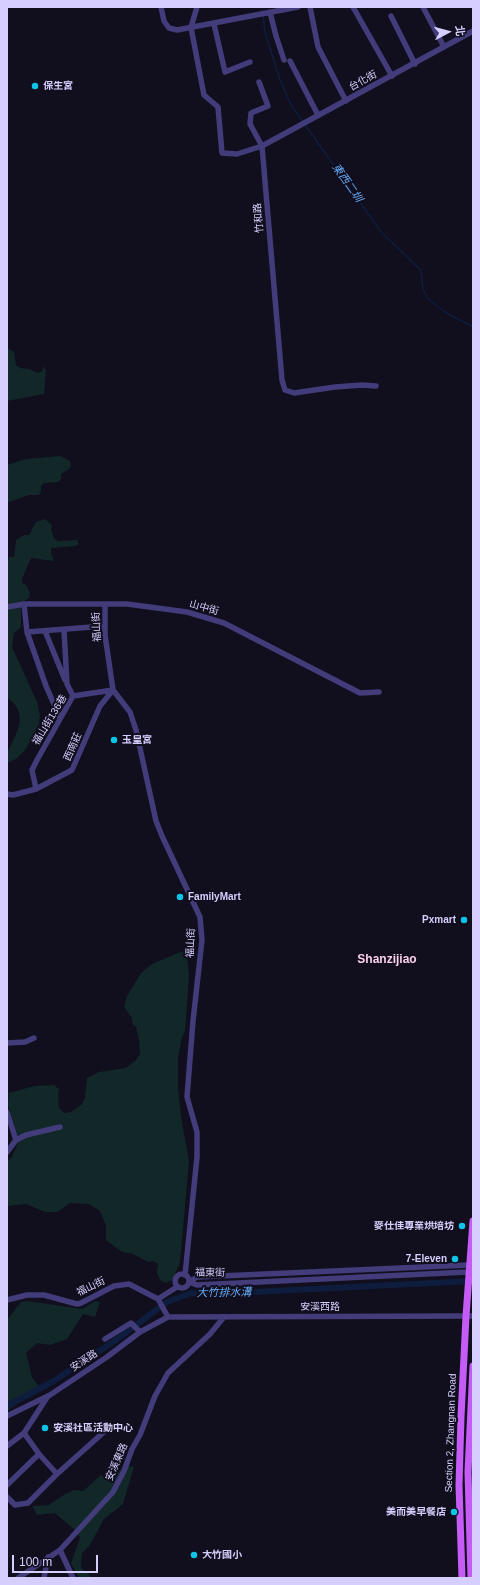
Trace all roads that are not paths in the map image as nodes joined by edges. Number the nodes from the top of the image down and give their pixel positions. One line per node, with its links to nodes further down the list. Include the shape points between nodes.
1 (161, 7): 10 (street, via 164,21 169,28 177,30)
2 (197, 7): 10 (street)
3 (298, 7): 7 (street)
4 (310, 7): 19 (street, via 318,47)
5 (353, 7): 17 (street)
6 (423, 7): 12 (street)
7 (265, 13): 9 (street); 13 (street)
8 (391, 16): 16 (street)
9 (214, 24): 10 (street); 15 (street, via 225,72)
10 (192, 27): 21 (street, via 204,95 218,107 222,153 237,154)
11 (473, 31): 12 (street, 台化街)
12 (444, 47): 16 (street, 台化街)
13 (284, 60)
14 (290, 61): 20 (street)
15 (250, 62)
16 (415, 64): 17 (street, 台化街)
17 (392, 76): 19 (street, 台化街)
18 (259, 82): 21 (street, via 268,106 251,113 250,124)
19 (346, 101): 20 (street, 台化街)
20 (318, 114): 21 (street, 台化街)
21 (262, 146): 22 (street, 竹和路, via 282,380 285,390 294,393 335,387)
22 (376, 386)
23 (24, 604): 24 (street, 山中街); 25 (street, 山中街); 29 (street)
24 (105, 604): 26 (street, 福山街); 32 (street, 山中街, via 127,604 187,612 224,623 360,693)
25 (7, 607)
26 (105, 626): 27 (street); 31 (street, 福山街)
27 (64, 630): 28 (street); 30 (street)
28 (45, 631): 29 (street); 30 (street)
29 (27, 632): 34 (street)
30 (67, 684): 33 (street)
31 (113, 690): 33 (street, 福山街136巷); 35 (street, 西南莊, via 100,706 72,770); 50 (street, 福山街, via 130,712 156,821 200,917 202,940 187,1097 197,1132 197,1157)
32 (379, 692)
33 (73, 696): 34 (street, 福山街136巷)
34 (60, 718): 35 (street, 福山街136巷, via 32,770)
35 (36, 789): 36 (street, 西南莊, via 13,795)
36 (7, 794)
37 (34, 1038): 38 (street, via 25,1042)
38 (7, 1043)
39 (7, 1112): 41 (street)
40 (60, 1128): 41 (street, via 26,1134)
41 (16, 1140): 42 (street)
42 (7, 1152)
43 (473, 1221): 47 (main road, Section 2, Zhangnan Road)
44 (436, 1266): 45 (street, 福東街); 47 (street, 福東街); 49 (street)
45 (414, 1268): 46 (street, 福東街); 51 (street)
46 (375, 1269): 48 (street, 福東街); 52 (street)
47 (471, 1269): 49 (street, 福東街); 56 (main road, Section 2, Zhangnan Road)
48 (328, 1272): 53 (street); 54 (street, 福東街, via 197,1277)
49 (437, 1274): 51 (street, 福東街)
50 (185, 1275): 54 (street); 55 (street, 福山街, via 180,1274 176,1278)
51 (415, 1275): 52 (street, 福東街)
52 (375, 1276): 53 (street, 福東街)
53 (328, 1279): 54 (street, 福東街, via 197,1285)
54 (190, 1282): 55 (street, 福山街, via 185,1288)
55 (177, 1287): 57 (street, 福山街)
56 (470, 1288): 59 (main road, Section 2, Zhangnan Road)
57 (158, 1299): 58 (street, 福山街, via 129,1284 114,1286 77,1304 44,1295 27,1295); 60 (street)
58 (7, 1300)
59 (469, 1316): 61 (street, 安溪西路); 79 (main road, Section 2, Zhangnan Road, via 459,1485)
60 (168, 1317): 61 (street, 安溪西路); 62 (street, 安溪路)
61 (224, 1317): 74 (street, 安溪東路, via 210,1334 168,1373 155,1396 113,1492)
62 (139, 1332): 63 (street, via 131,1323); 65 (street, 安溪路, via 107,1357)
63 (105, 1339)
64 (473, 1366): 80 (main road, Section 2, Zhangnan Road, via 468,1472)
65 (50, 1394): 66 (street, 安溪路); 68 (street)
66 (7, 1416)
67 (105, 1431): 71 (street)
68 (24, 1433): 69 (street); 70 (street)
69 (7, 1446)
70 (40, 1454): 71 (street); 72 (street)
71 (57, 1474): 73 (street, via 28,1503 15,1505)
72 (7, 1486)
73 (7, 1497)
74 (60, 1550): 75 (street, 安溪東路); 78 (street)
75 (48, 1557): 76 (street, 安溪東路); 77 (street)
76 (18, 1578)
77 (44, 1578)
78 (73, 1578)
79 (462, 1578)
80 (471, 1578)

